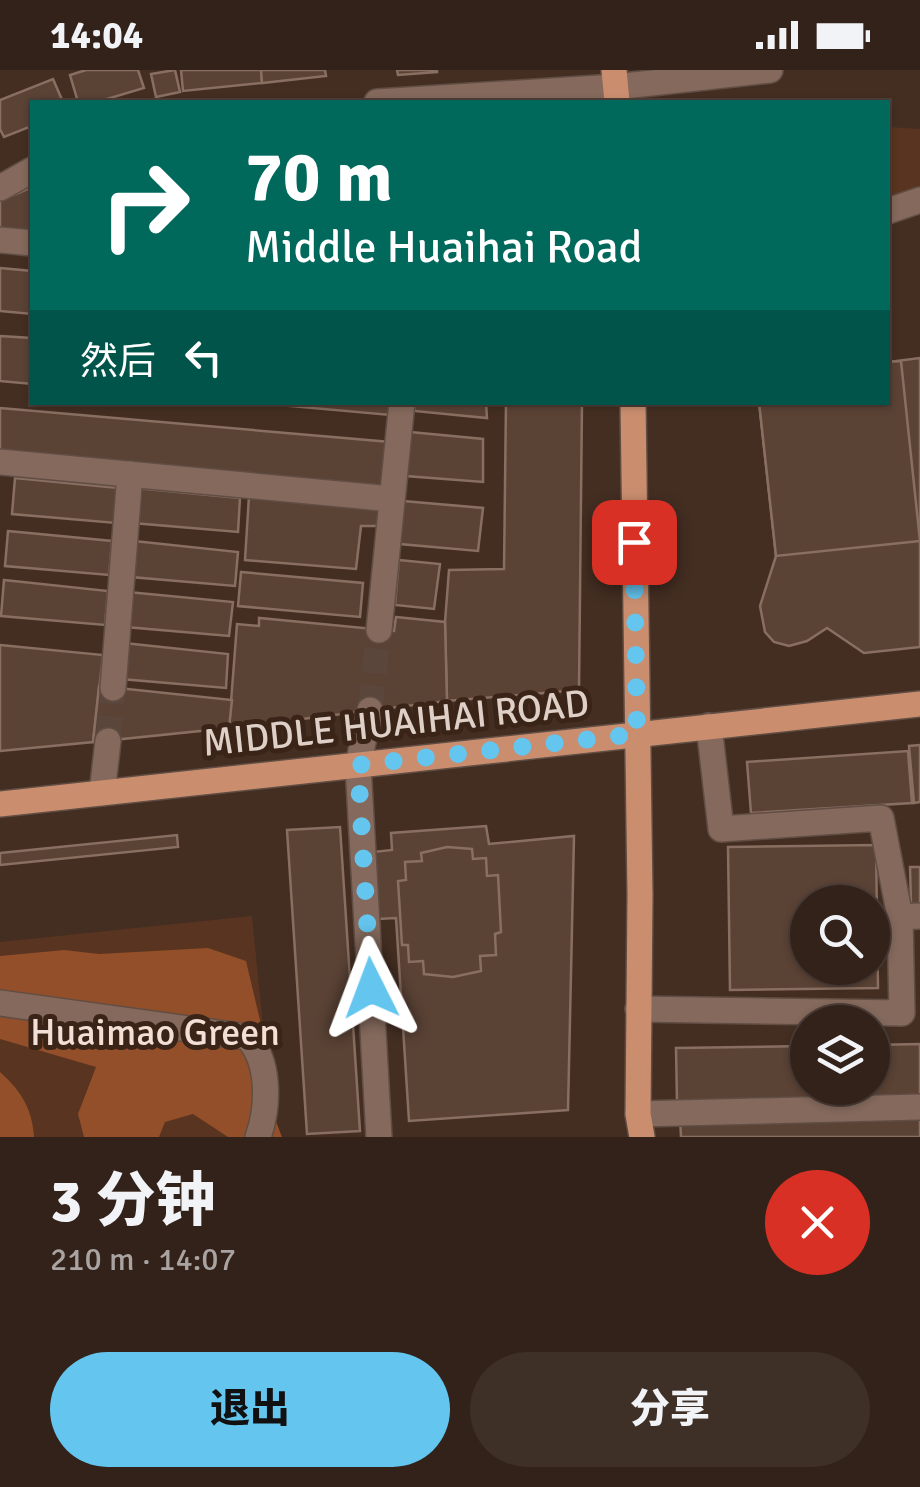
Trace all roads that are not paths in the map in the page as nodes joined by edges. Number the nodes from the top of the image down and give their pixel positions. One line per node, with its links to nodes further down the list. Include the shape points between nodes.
1 (770, 70): 2 (street)
2 (615, 86): 3 (street)
3 (407, 100)
4 (30, 171): 5 (street)
5 (0, 188)
6 (920, 200): 7 (street)
7 (890, 210)
8 (0, 240): 9 (street)
9 (30, 243)
10 (402, 405): 14 (street)
11 (635, 409): 20 (main road)
12 (0, 462): 13 (street)
13 (130, 474): 14 (street); 16 (street)
14 (392, 499): 15 (street)
15 (379, 630)
16 (113, 688)
17 (920, 704): 19 (main road, MIDDLE HUAIHAI ROAD)
18 (370, 710): 22 (street)
19 (709, 726): 20 (main road, MIDDLE HUAIHAI ROAD); 25 (street, via 721,829 881,818)
20 (637, 734): 22 (main road, MIDDLE HUAIHAI ROAD); 27 (main road)
21 (108, 741): 23 (street)
22 (358, 765): 23 (main road, MIDDLE HUAIHAI ROAD); 31 (street)
23 (102, 793): 24 (main road, MIDDLE HUAIHAI ROAD)
24 (0, 804)
25 (910, 916): 27 (street, via 902,1013)
26 (0, 1003): 30 (street, via 248,1037 263,1064)
27 (638, 1009): 29 (main road)
28 (920, 1107): 29 (street)
29 (640, 1126)
30 (258, 1137)
31 (380, 1137)

